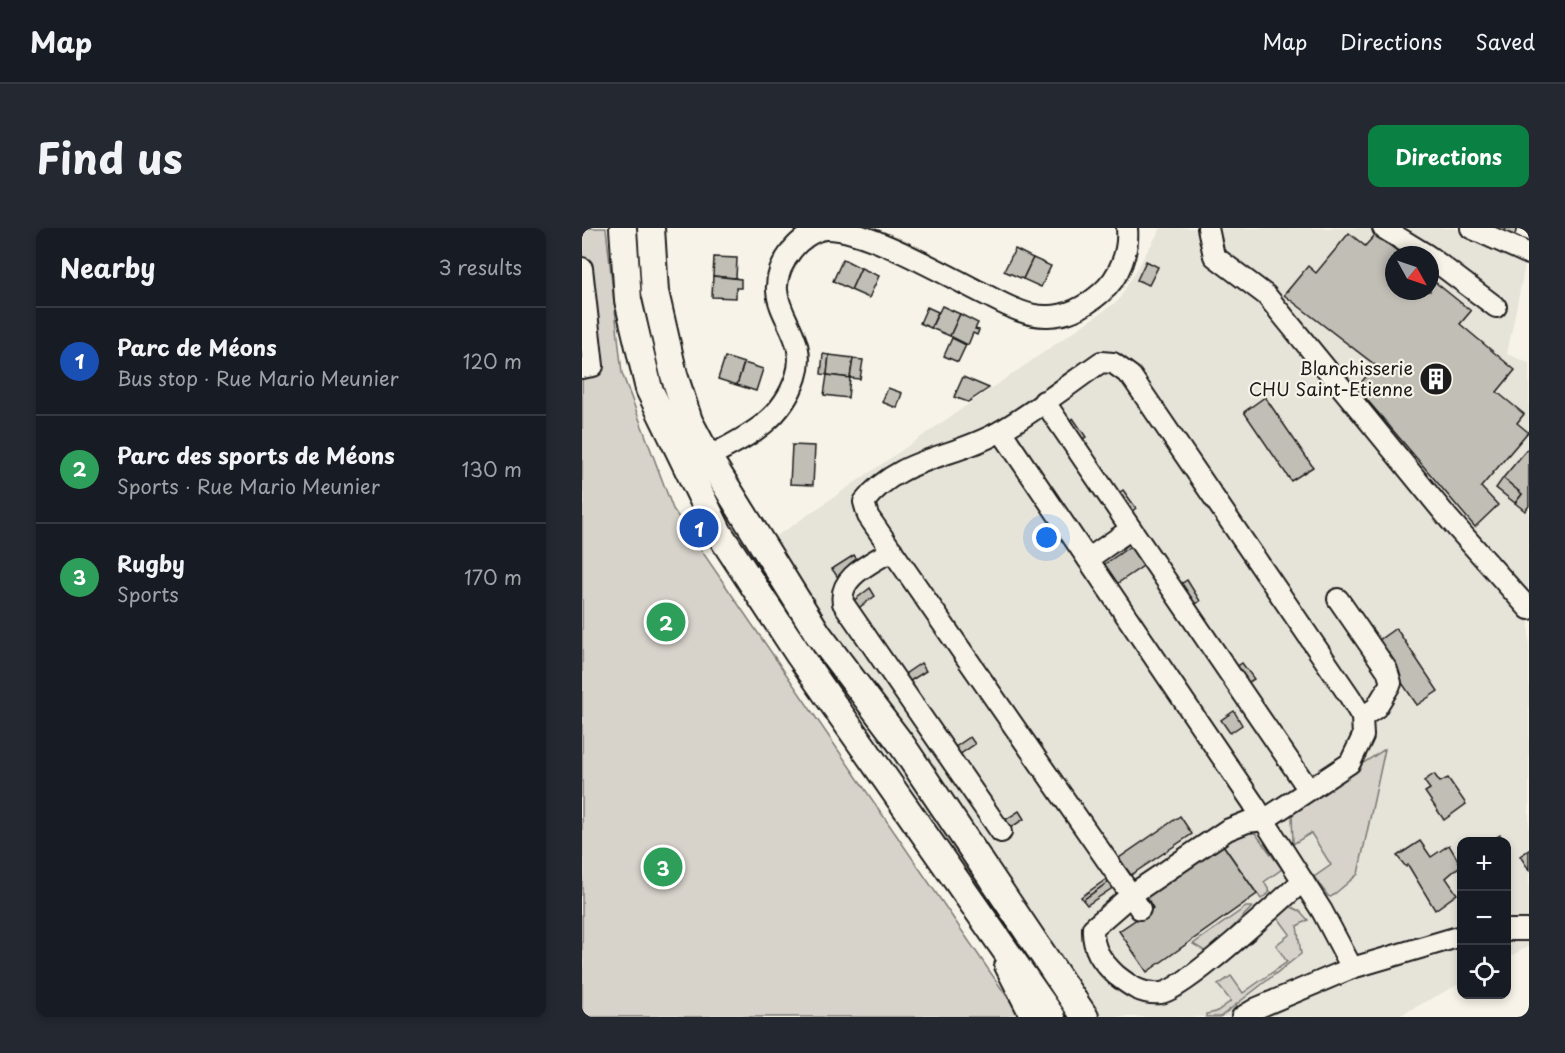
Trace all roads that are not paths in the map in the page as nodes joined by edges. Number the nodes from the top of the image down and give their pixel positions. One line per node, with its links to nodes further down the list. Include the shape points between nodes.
1 (623, 228): 26 (main road, via 628,300 649,389 719,533 799,656)
2 (651, 228): 15 (main road, via 655,292 674,375 689,421)
3 (1127, 228): 15 (street, via 1128,246 1104,290 1086,305 1048,316 1016,309 855,232 824,229 800,241 781,264 776,294 799,344 797,376 780,410 754,433)
4 (1208, 228): 20 (street, via 1214,256 1272,302 1449,519)
5 (1383, 228): 7 (street)
6 (1471, 228): 8 (street)
7 (1412, 246)
8 (1529, 254)
9 (1439, 264): 11 (street)
10 (582, 268): 12 (street, via 593,366)
11 (1496, 307)
12 (582, 368)
13 (1044, 401): 14 (street); 16 (street); 21 (street, via 1101,362 1113,363 1131,376)
14 (1001, 431): 17 (street, via 976,444 903,468 877,485 864,502 868,516); 18 (street)
15 (708, 457): 34 (main road, via 818,634 902,746)
16 (1131, 530): 18 (street); 22 (street)
17 (892, 550): 24 (street, via 852,577 842,595 843,603); 27 (street)
18 (1088, 559): 23 (street)
19 (1338, 599): 21 (street, via 1388,670 1391,682 1376,708)
20 (1529, 609)
21 (1362, 717): 22 (street, via 1364,736 1350,763)
22 (1309, 790): 23 (street)
23 (1264, 820): 25 (street); 27 (street, via 1227,830)
24 (1001, 832)
25 (1303, 881): 27 (street, via 1186,981 1162,993 1133,990 1107,966 1092,943 1093,927); 31 (street)
26 (972, 902): 32 (street); 33 (main road)
27 (1136, 902)
28 (1511, 930): 29 (street)
29 (1529, 930)
30 (1457, 937): 31 (street)
31 (1352, 968): 35 (street)
32 (1031, 1017)
33 (1052, 1017)
34 (1085, 1017)
35 (1242, 1017)

